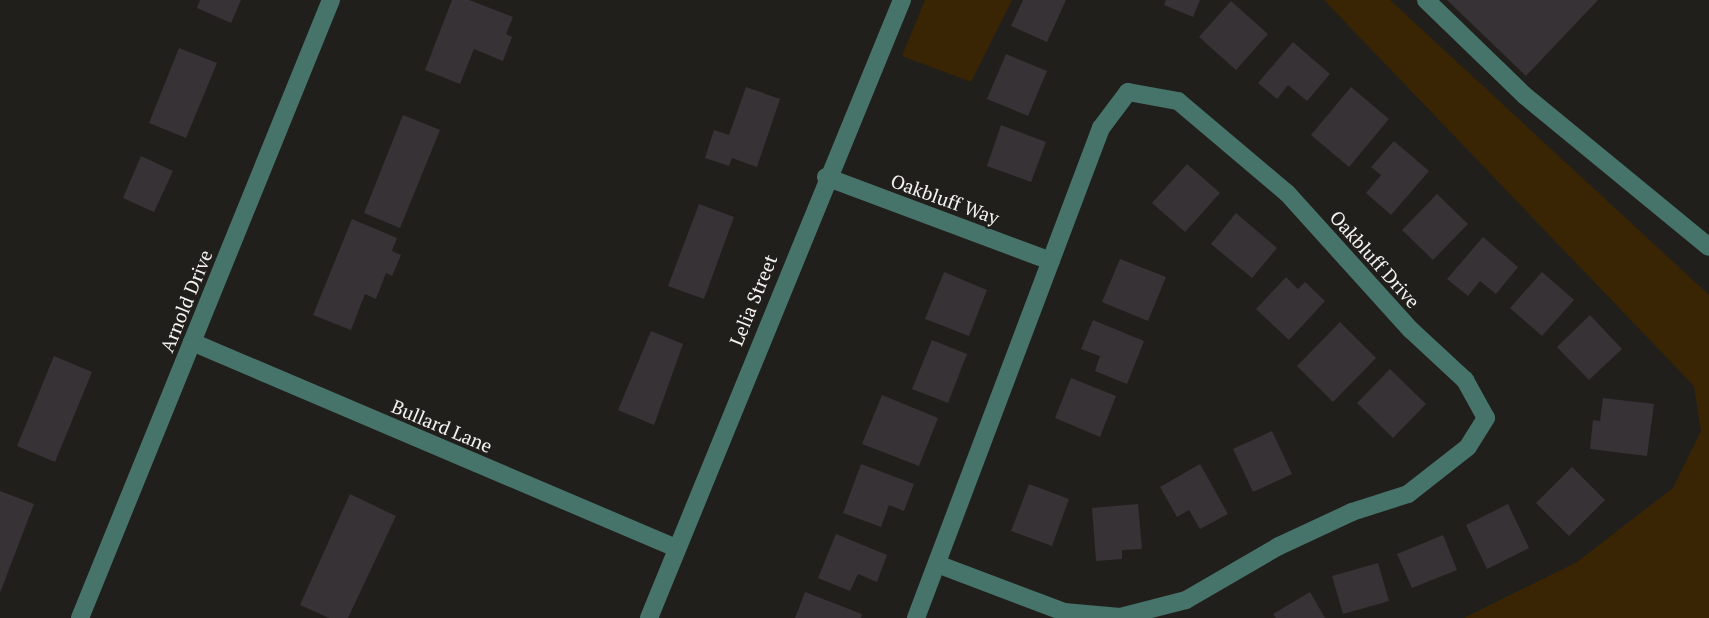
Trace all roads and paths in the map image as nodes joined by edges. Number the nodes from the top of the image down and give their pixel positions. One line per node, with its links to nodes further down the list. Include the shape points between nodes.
1 (331, 0): 7 (street, Arnold Drive)
2 (902, 0): 4 (street, Lelia Street)
3 (1426, 0): 5 (street, via 1524,95)
4 (826, 177): 6 (street, Oakbluff Way); 8 (street, Lelia Street)
5 (1709, 247)
6 (1051, 261): 9 (street, Oakbluff Drive); 9 (street, Oakbluff Drive, via 1101,128 1128,92 1178,101 1287,193 1412,330 1465,380 1486,418 1468,447 1408,494 1352,512 1279,546 1186,600 1121,617 1063,612)
7 (191, 342): 8 (street, Bullard Lane); 10 (street, Arnold Drive)
8 (676, 548): 11 (street, Lelia Street)
9 (937, 564): 12 (street, Oakbluff Drive)
10 (80, 618)
11 (649, 618)
12 (916, 618)

